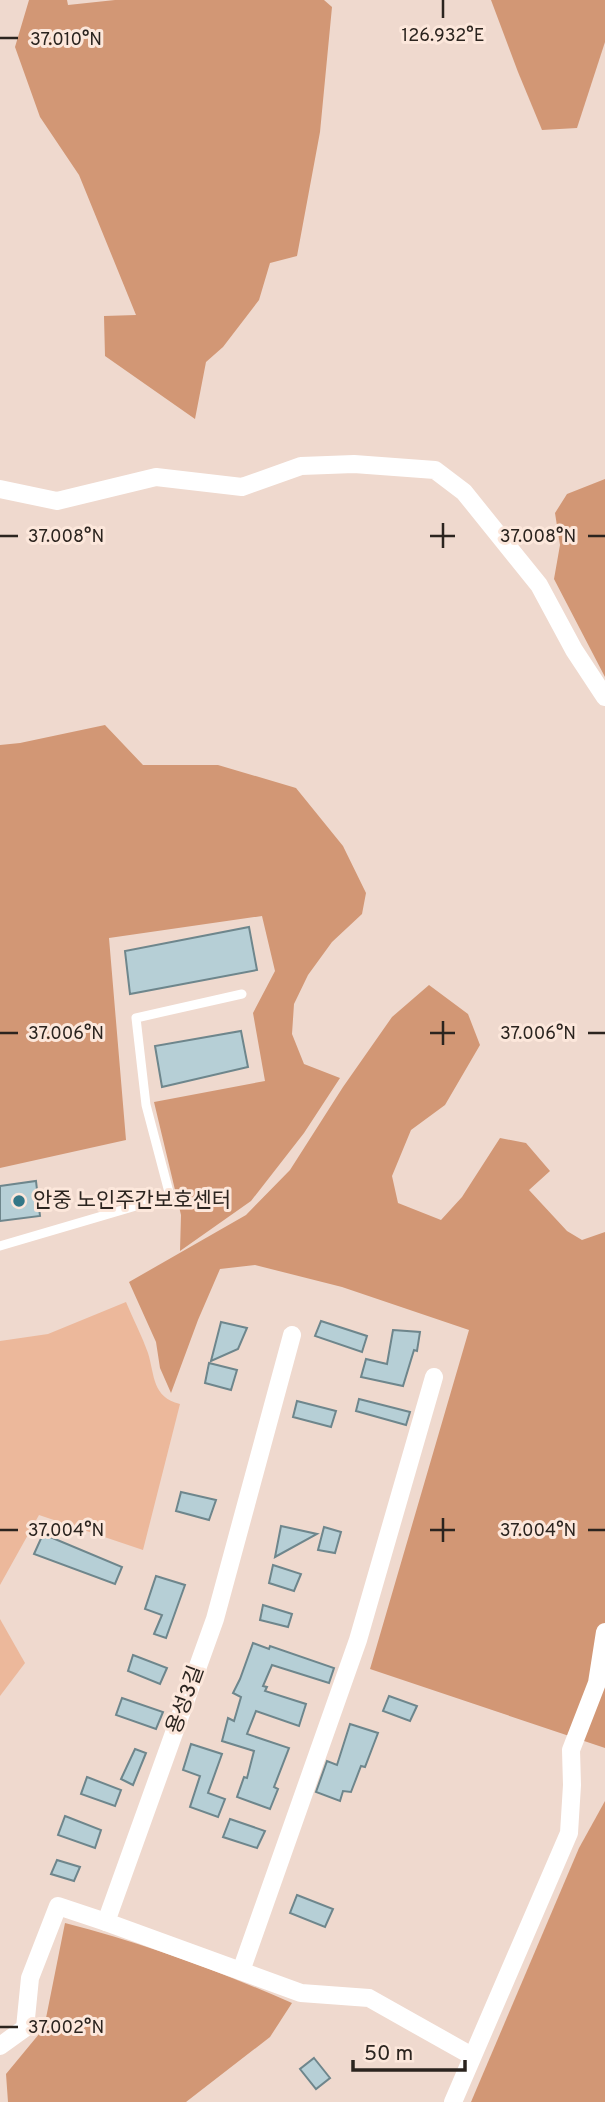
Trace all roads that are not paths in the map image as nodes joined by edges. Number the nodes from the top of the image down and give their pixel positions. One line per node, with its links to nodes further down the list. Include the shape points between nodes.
1 (0, 489): 2 (street, via 57,501 156,477 242,487 301,466 354,464 435,470 464,492 539,584)
2 (605, 697)
3 (242, 994): 4 (lane, via 136,1018 146,1105 170,1196)
4 (0, 1247)
5 (292, 1335): 8 (street, 용성3길, via 215,1619)
6 (434, 1377): 9 (street, via 358,1640)
7 (605, 1632): 11 (street, via 597,1683 571,1750 569,1833)
8 (106, 1922): 9 (street); 10 (street, via 58,1906 30,1978 25,2028)
9 (241, 1971): 11 (street, via 301,1993 369,1998)
10 (0, 2046)
11 (472, 2056): 12 (street)
12 (453, 2102)

